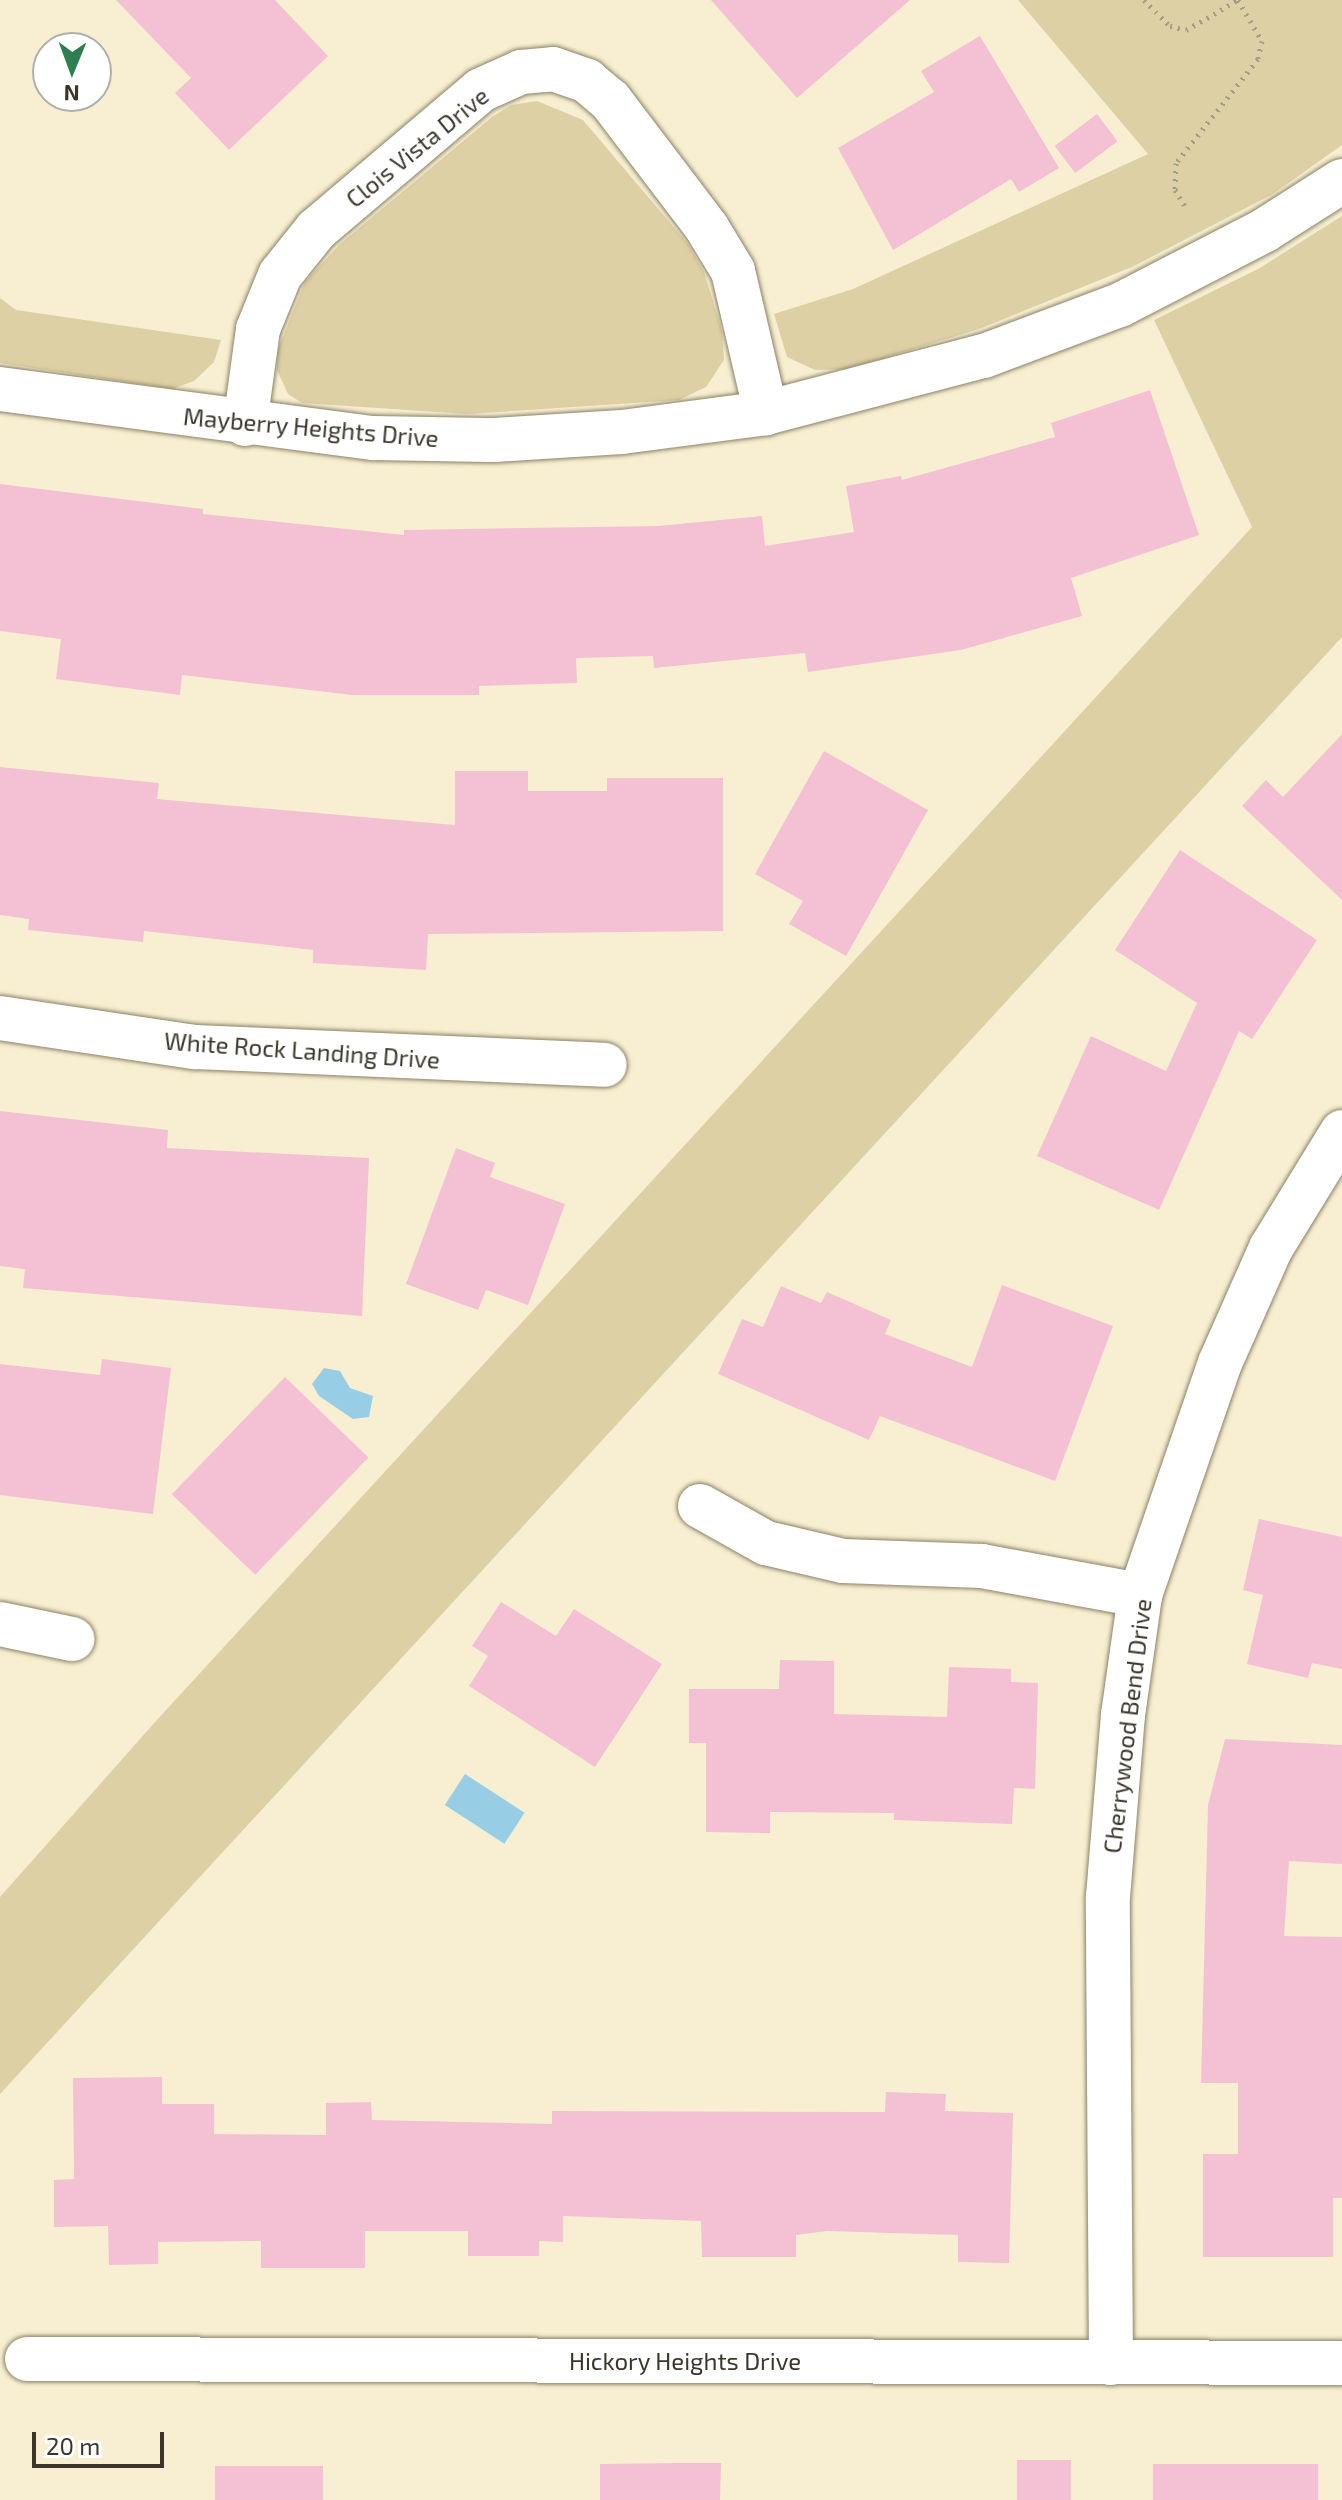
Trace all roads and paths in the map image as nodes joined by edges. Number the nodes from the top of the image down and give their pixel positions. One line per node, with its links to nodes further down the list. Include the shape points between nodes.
1 (1144, 0): 3 (path, via 1170,26 1186,30 1238,0 1262,41 1258,59 1176,163 1175,190)
2 (1342, 181): 5 (street, Mayberry Heights Drive, via 1265,230 1120,305 984,356)
3 (1185, 206)
4 (0, 389): 6 (street, Mayberry Heights Drive)
5 (766, 413): 6 (street, Mayberry Heights Drive, via 622,432 494,440 374,438); 6 (street, Clois Vista Drive, via 733,271 707,228 610,100 587,81 553,69 521,72 481,90 316,230 280,275 258,329)
6 (245, 424)
7 (0, 1018): 8 (street, White Rock Landing Drive, via 195,1047)
8 (605, 1065)
9 (1342, 1132): 11 (street, Cherrywood Bend Drive, via 1271,1248 1226,1348)
10 (700, 1506): 11 (street, via 766,1543 843,1561 982,1566)
11 (1140, 1595): 15 (street, Cherrywood Bend Drive, via 1123,1715 1108,1897)
12 (0, 1624): 13 (street)
13 (72, 1639)
14 (27, 2359): 15 (street, Hickory Heights Drive)
15 (1111, 2363): 16 (street, Hickory Heights Drive)
16 (1342, 2363)

